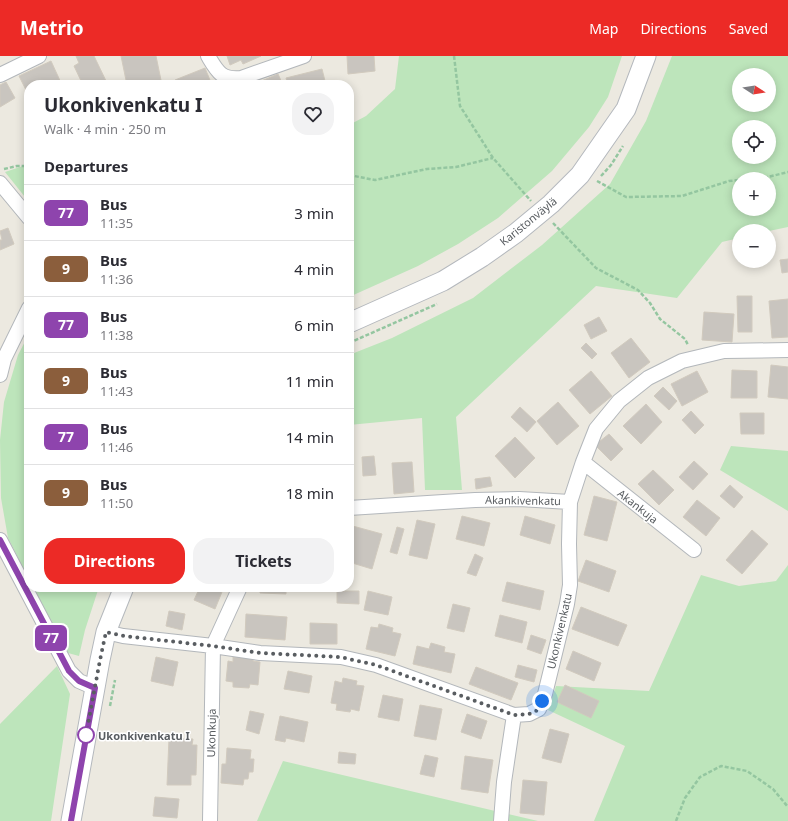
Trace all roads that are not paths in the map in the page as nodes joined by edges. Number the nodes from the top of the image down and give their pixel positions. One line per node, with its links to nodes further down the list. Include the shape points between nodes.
1 (39, 56): 5 (street)
2 (208, 56): 3 (street, via 215,68 223,76 231,79 241,78)
3 (304, 56)
4 (646, 56): 9 (street, Karistonväylä, via 626,109 580,175 551,204 482,257 443,280)
5 (0, 75)
6 (0, 183): 7 (street)
7 (24, 212)
8 (24, 318): 11 (street, via 4,359)
9 (354, 321)
10 (788, 350): 12 (street, Akankivenkatu, via 724,351 682,361 648,378 619,401 596,430)
11 (0, 374)
12 (582, 462): 13 (street, Akankivenkatu); 16 (street, Akankuja)
13 (570, 502): 14 (street, Akankivenkatu, via 475,500); 24 (street, Ukonkivenkatu, via 570,586 545,694 540,709 529,714)
14 (354, 508)
15 (0, 540): 17 (street)
16 (694, 550)
17 (24, 586)
18 (27, 592): 23 (street, via 69,671 79,681)
19 (122, 592): 21 (street)
20 (238, 592): 22 (street)
21 (106, 632): 22 (street, Ukonkivenkatu); 23 (street)
22 (213, 646): 24 (street, Ukonkivenkatu, via 260,653 340,657 376,665); 26 (street, Ukonkuja)
23 (95, 688): 25 (street)
24 (514, 715): 27 (street)
25 (71, 821)
26 (210, 821)
27 (501, 821)

